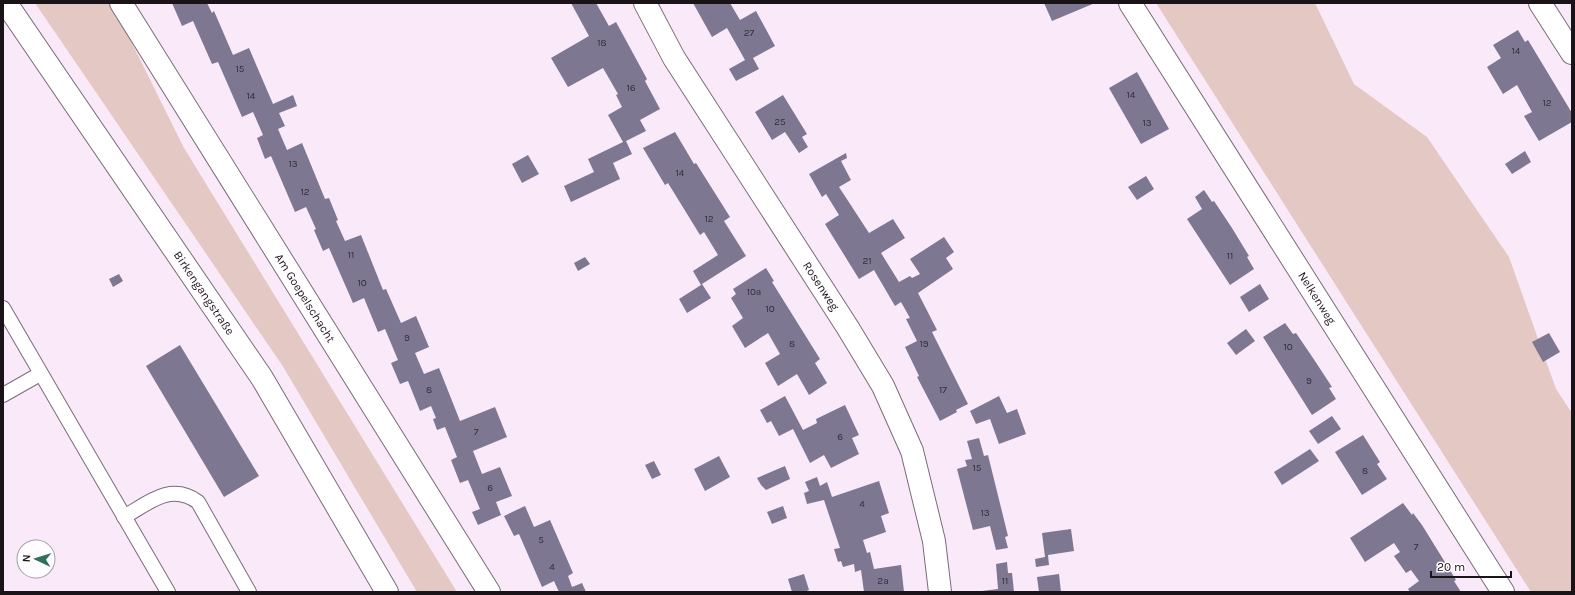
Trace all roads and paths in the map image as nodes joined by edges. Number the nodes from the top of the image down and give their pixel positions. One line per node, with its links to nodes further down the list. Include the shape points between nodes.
1 (6, 3): 13 (street, Birkengangstraße, via 262,378)
2 (121, 3): 14 (street, Am Goepelschacht)
3 (645, 3): 15 (street, Rosenweg, via 674,58 848,328 882,386 912,451 934,541)
4 (1130, 3): 16 (street, Nelkenweg)
5 (1540, 3): 6 (street)
6 (1572, 53)
7 (3, 308): 8 (lane)
8 (40, 374): 9 (lane); 10 (lane)
9 (3, 395)
10 (124, 517): 11 (lane); 12 (lane, via 161,496 174,493 189,496 198,502)
11 (168, 592)
12 (249, 592)
13 (387, 592)
14 (489, 592)
15 (940, 592)
16 (1503, 592)

